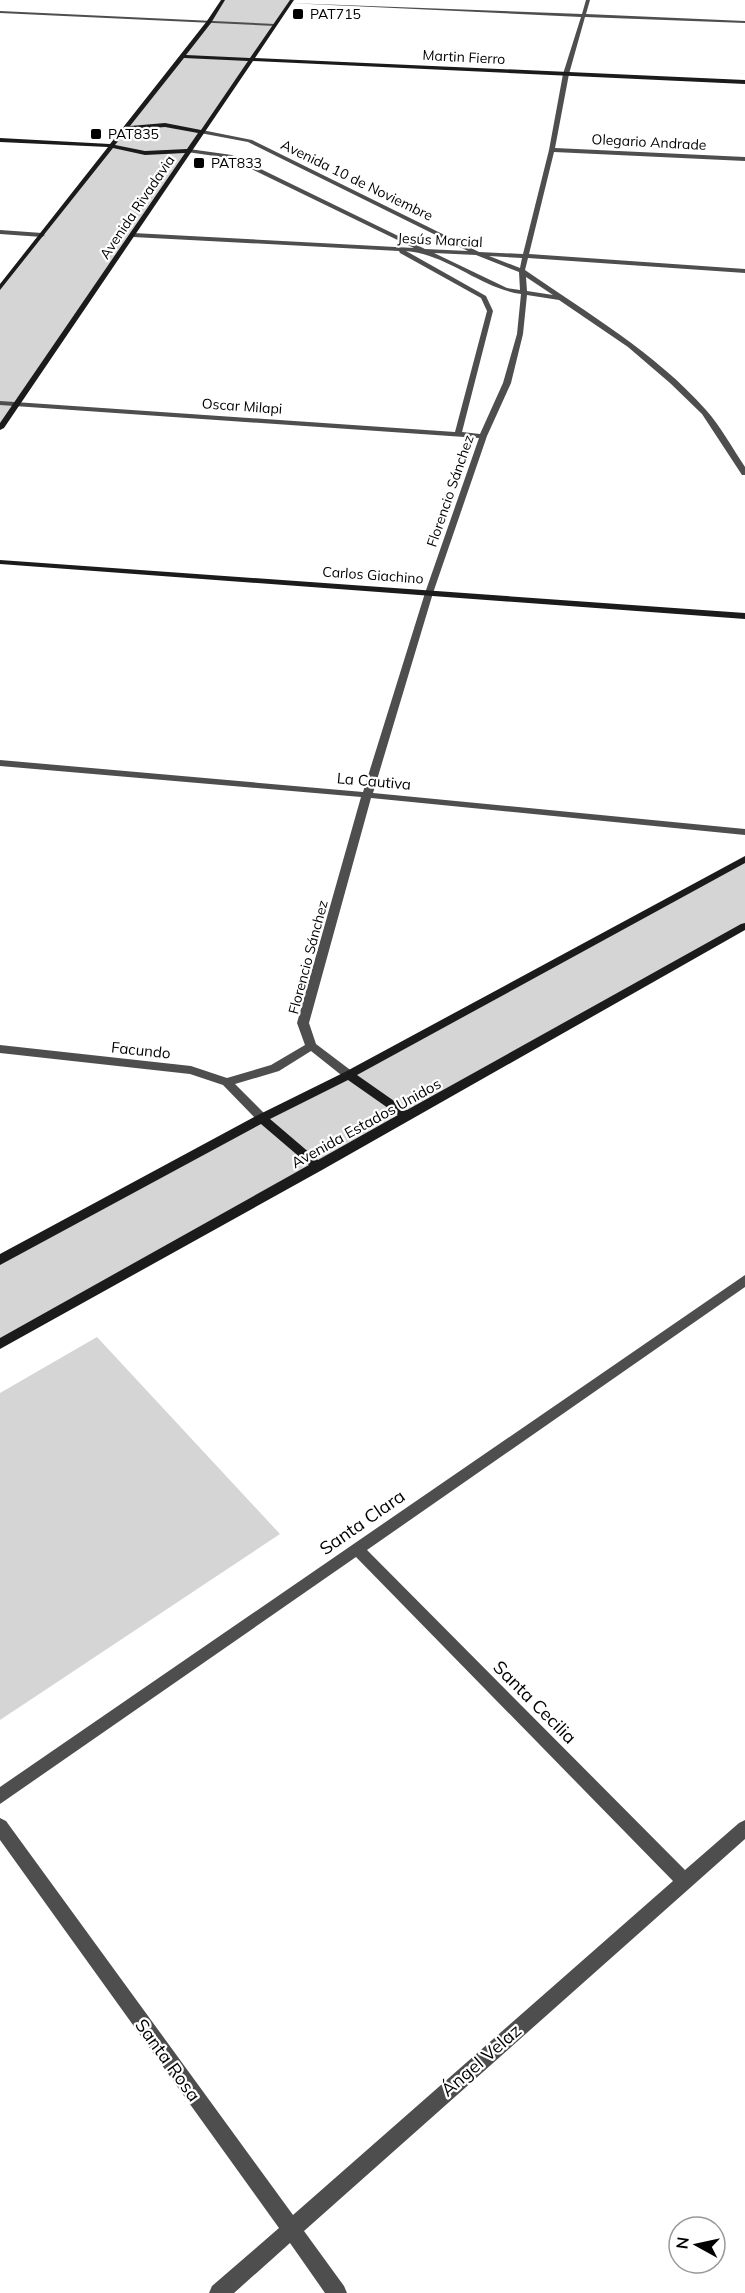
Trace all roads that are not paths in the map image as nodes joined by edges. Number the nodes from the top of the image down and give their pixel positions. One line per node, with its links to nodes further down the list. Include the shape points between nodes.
1 (224, 0): 6 (main road)
2 (588, 0): 5 (street, Florencio Sánchez)
3 (291, 1): 5 (street); 8 (main road, Avenida Rivadavia)
4 (0, 12): 6 (street)
5 (584, 14): 7 (street); 11 (street, Florencio Sánchez)
6 (209, 22): 8 (street); 9 (main road)
7 (745, 22)
8 (275, 25): 10 (main road, Avenida Rivadavia)
9 (182, 56): 10 (main road, Martin Fierro); 13 (main road)
10 (253, 60): 11 (main road, Martin Fierro); 14 (main road, Avenida Rivadavia)
11 (566, 74): 12 (main road, Martin Fierro); 17 (street, Florencio Sánchez)
12 (745, 82)
13 (126, 128): 14 (main road, via 165,125); 16 (main road)
14 (202, 132): 18 (main road, Avenida Rivadavia); 25 (street, Avenida 10 de Noviembre, via 250,141)
15 (0, 140): 16 (main road)
16 (112, 146): 18 (main road, via 145,153); 21 (main road)
17 (552, 150): 19 (street, Olegario Andrade); 26 (street, Florencio Sánchez)
18 (189, 151): 22 (main road, Avenida Rivadavia); 24 (street, Avenida 10 de Noviembre, via 230,156)
19 (745, 159)
20 (0, 232): 21 (street)
21 (42, 235): 29 (main road)
22 (133, 235): 23 (street, Jesús Marcial); 33 (main road, Avenida Rivadavia)
23 (398, 250): 24 (street, Jesús Marcial); 35 (street, via 488,302 490,311)
24 (430, 252): 25 (street, Jesús Marcial); 30 (street, Avenida 10 de Noviembre, via 505,290)
25 (479, 254): 26 (street, Jesús Marcial); 27 (street, Avenida 10 de Noviembre)
26 (527, 256): 27 (street, Florencio Sánchez); 28 (street, Jesús Marcial)
27 (522, 271): 30 (street, Florencio Sánchez); 31 (street, Avenida 10 de Noviembre)
28 (745, 271)
29 (0, 288)
30 (524, 294): 31 (street, Avenida 10 de Noviembre); 36 (street, Florencio Sánchez, via 520,333 507,383)
31 (558, 298): 37 (street, Avenida 10 de Noviembre, via 630,346 673,381 705,413)
32 (0, 403): 33 (street, Oscar Milapi)
33 (16, 404): 34 (main road, Avenida Rivadavia); 35 (street, Oscar Milapi)
34 (0, 428)
35 (458, 434): 36 (street, Oscar Milapi)
36 (483, 436): 39 (street, Florencio Sánchez)
37 (745, 473)
38 (0, 562): 39 (main road, Carlos Giachino)
39 (429, 593): 40 (main road, Carlos Giachino); 42 (street, Florencio Sánchez)
40 (745, 616)
41 (0, 764): 42 (street, La Cautiva)
42 (367, 795): 43 (street, La Cautiva); 46 (street, Florencio Sánchez, via 303,1023)
43 (745, 832)
44 (745, 859): 48 (main road)
45 (745, 926): 50 (main road, Avenida Estados Unidos)
46 (311, 1046): 48 (street); 49 (street, via 275,1068)
47 (0, 1049): 49 (street, Facundo, via 191,1070)
48 (349, 1075): 50 (main road); 51 (main road)
49 (226, 1082): 51 (street, Facundo)
50 (407, 1116): 52 (main road, Avenida Estados Unidos)
51 (262, 1118): 52 (main road); 53 (main road)
52 (318, 1167): 55 (main road, Avenida Estados Unidos)
53 (0, 1260)
54 (745, 1280): 56 (street, Santa Clara)
55 (0, 1344)
56 (357, 1549): 57 (street, Santa Clara); 60 (street, Santa Cecilia)
57 (0, 1796)
58 (0, 1826): 61 (street, Santa Rosa)
59 (745, 1828): 60 (street, Ángel Velaz)
60 (686, 1882): 61 (street, Ángel Velaz)
61 (290, 2228): 62 (street, Ángel Velaz); 63 (street, Santa Rosa)
62 (219, 2293)
63 (337, 2293)

